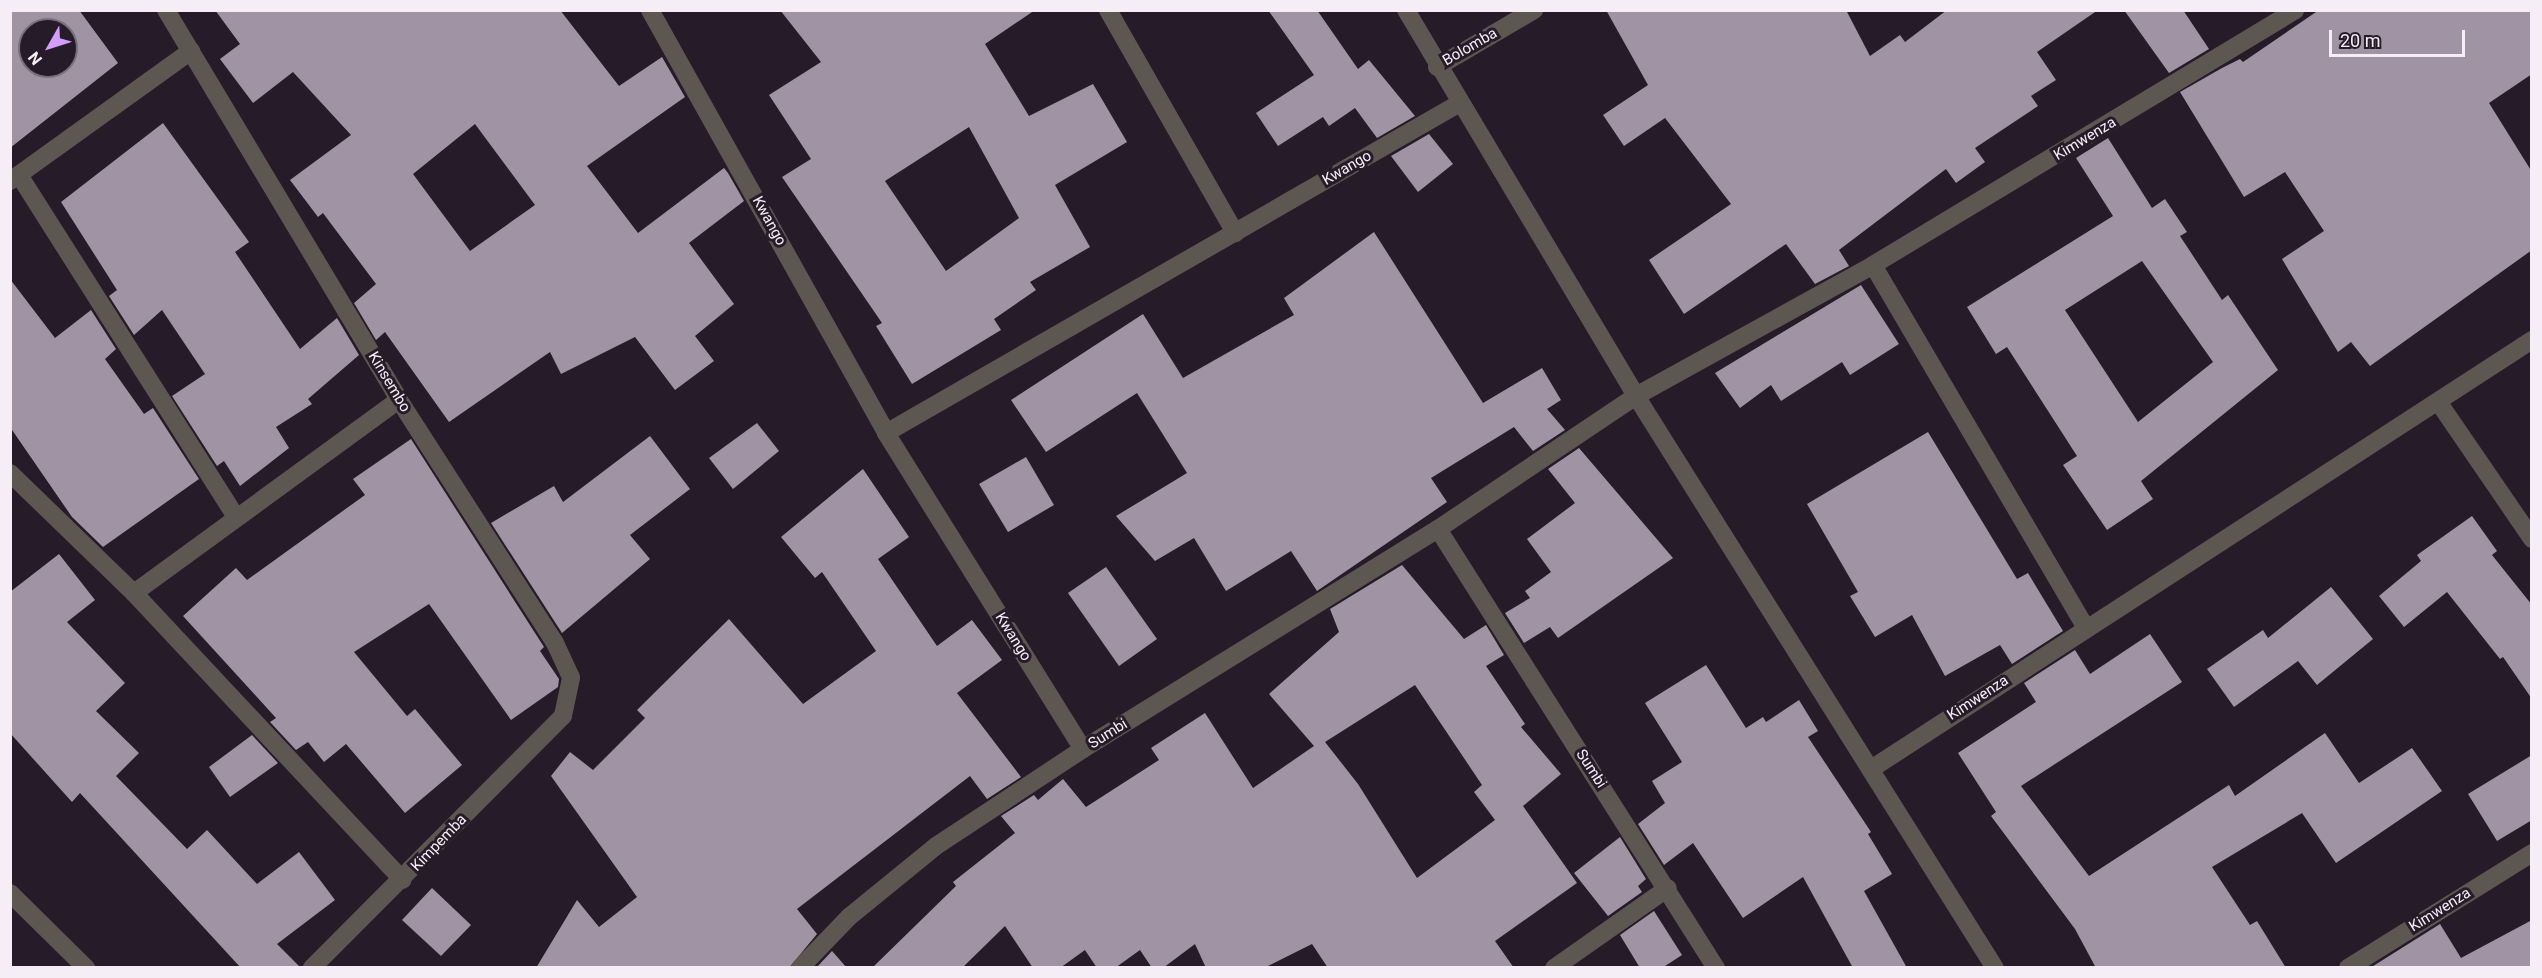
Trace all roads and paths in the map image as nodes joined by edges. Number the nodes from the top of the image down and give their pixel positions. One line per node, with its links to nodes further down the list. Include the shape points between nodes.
1 (166, 10): 7 (street, Kinsembo)
2 (650, 10): 17 (street, Kwango)
3 (1108, 10): 11 (street)
4 (1406, 10): 8 (street)
5 (1534, 10): 8 (street, Bolomba)
6 (2295, 10): 12 (street, Kimwenza)
7 (191, 51): 10 (street); 15 (street, Kinsembo)
8 (1437, 67): 9 (street)
9 (1460, 103): 11 (street, Kwango); 14 (street)
10 (15, 178): 19 (street)
11 (1235, 233): 17 (street, Kwango)
12 (1873, 265): 14 (street, Kimwenza); 23 (street)
13 (2532, 340): 16 (street, Kimwenza)
14 (1636, 396): 20 (street, Sumbi); 26 (street)
15 (399, 400): 19 (street); 24 (street, Kinsembo, via 555,643 571,678)
16 (2439, 403): 21 (street); 23 (street, Kimwenza)
17 (886, 433): 25 (street, Kwango)
18 (10, 473): 22 (street)
19 (236, 517): 22 (street)
20 (1438, 529): 25 (street, Sumbi); 29 (street, Sumbi)
21 (2532, 539)
22 (134, 593): 28 (street)
23 (2085, 627): 26 (street, Kimwenza)
24 (563, 716): 28 (street, Kimpemba)
25 (1083, 749): 33 (street, Sumbi, via 936,846 849,917)
26 (1871, 768): 36 (street)
27 (2532, 853): 37 (street, Kimwenza)
28 (403, 880): 32 (street, Kimpemba)
29 (1668, 888): 34 (street); 35 (street, Sumbi)
30 (10, 893): 31 (street)
31 (87, 968)
32 (312, 968)
33 (800, 968)
34 (1554, 968)
35 (1716, 968)
36 (1995, 968)
37 (2348, 968)

